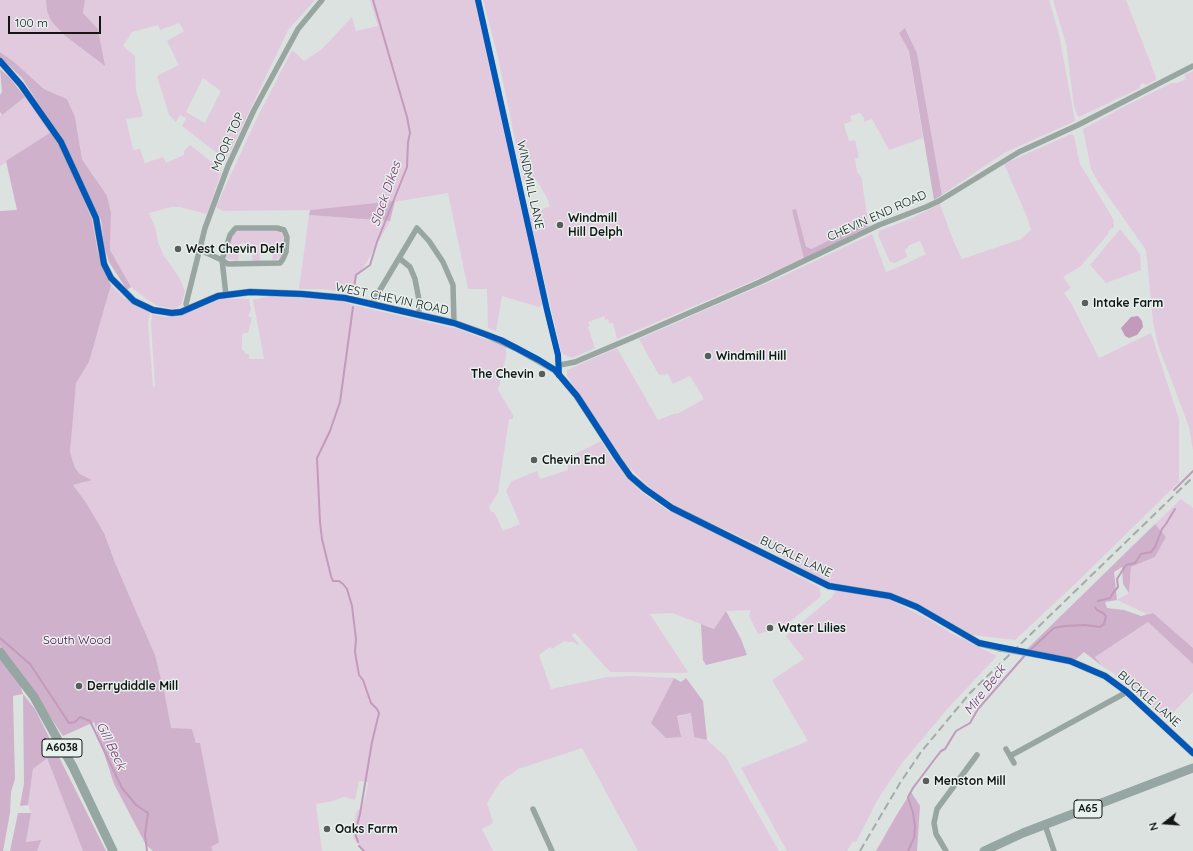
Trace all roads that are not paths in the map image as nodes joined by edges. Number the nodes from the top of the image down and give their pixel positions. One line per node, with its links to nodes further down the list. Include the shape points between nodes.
1 (322, 0): 5 (street, MOOR TOP, via 298,29 254,110 228,166 205,228)
2 (478, 0): 13 (street, WINDMILL LANE)
3 (0, 61): 10 (street, WEST CHEVIN ROAD, via 21,85 61,142 96,218 104,264 110,278 134,301 153,310 172,313)
4 (1193, 66): 13 (street, CHEVIN END ROAD, via 1019,152 939,201 879,225 760,282 634,337 575,362)
5 (200, 250): 7 (street); 10 (street, MOOR TOP, via 186,304)
6 (400, 258): 9 (street); 11 (street, via 410,268 415,279 420,300); 12 (street, via 417,228 443,262 453,285)
7 (222, 260): 7 (street, via 230,235 236,228 277,228 284,230 287,237 286,252 280,263 228,264); 8 (street)
8 (226, 294): 9 (street, WEST CHEVIN ROAD, via 302,294 345,298); 10 (street, WEST CHEVIN ROAD)
9 (371, 305): 11 (street, WEST CHEVIN ROAD)
10 (188, 308)
11 (419, 315): 12 (street, WEST CHEVIN ROAD)
12 (454, 323): 14 (street, WEST CHEVIN ROAD, via 516,348)
13 (560, 365): 14 (street, WINDMILL LANE)
14 (559, 374): 16 (street, BUCKLE LANE, bridge, via 577,396 630,476 672,508 829,586 890,596 917,607 979,643 1070,661 1099,673)
15 (0, 652): 25 (main road, A6038, via 34,697 73,767)
16 (1127, 692): 18 (street, BUCKLE LANE); 20 (street)
17 (1006, 749): 20 (street)
18 (1193, 753)
19 (977, 755): 27 (street, via 937,809 934,823 936,834)
20 (1010, 756): 21 (street)
21 (1014, 764)
22 (1193, 768): 24 (main road, A65)
23 (533, 808): 26 (street)
24 (1045, 825): 28 (main road, A65); 29 (street)
25 (113, 851)
26 (552, 851)
27 (946, 851)
28 (984, 851)
29 (1054, 851)

